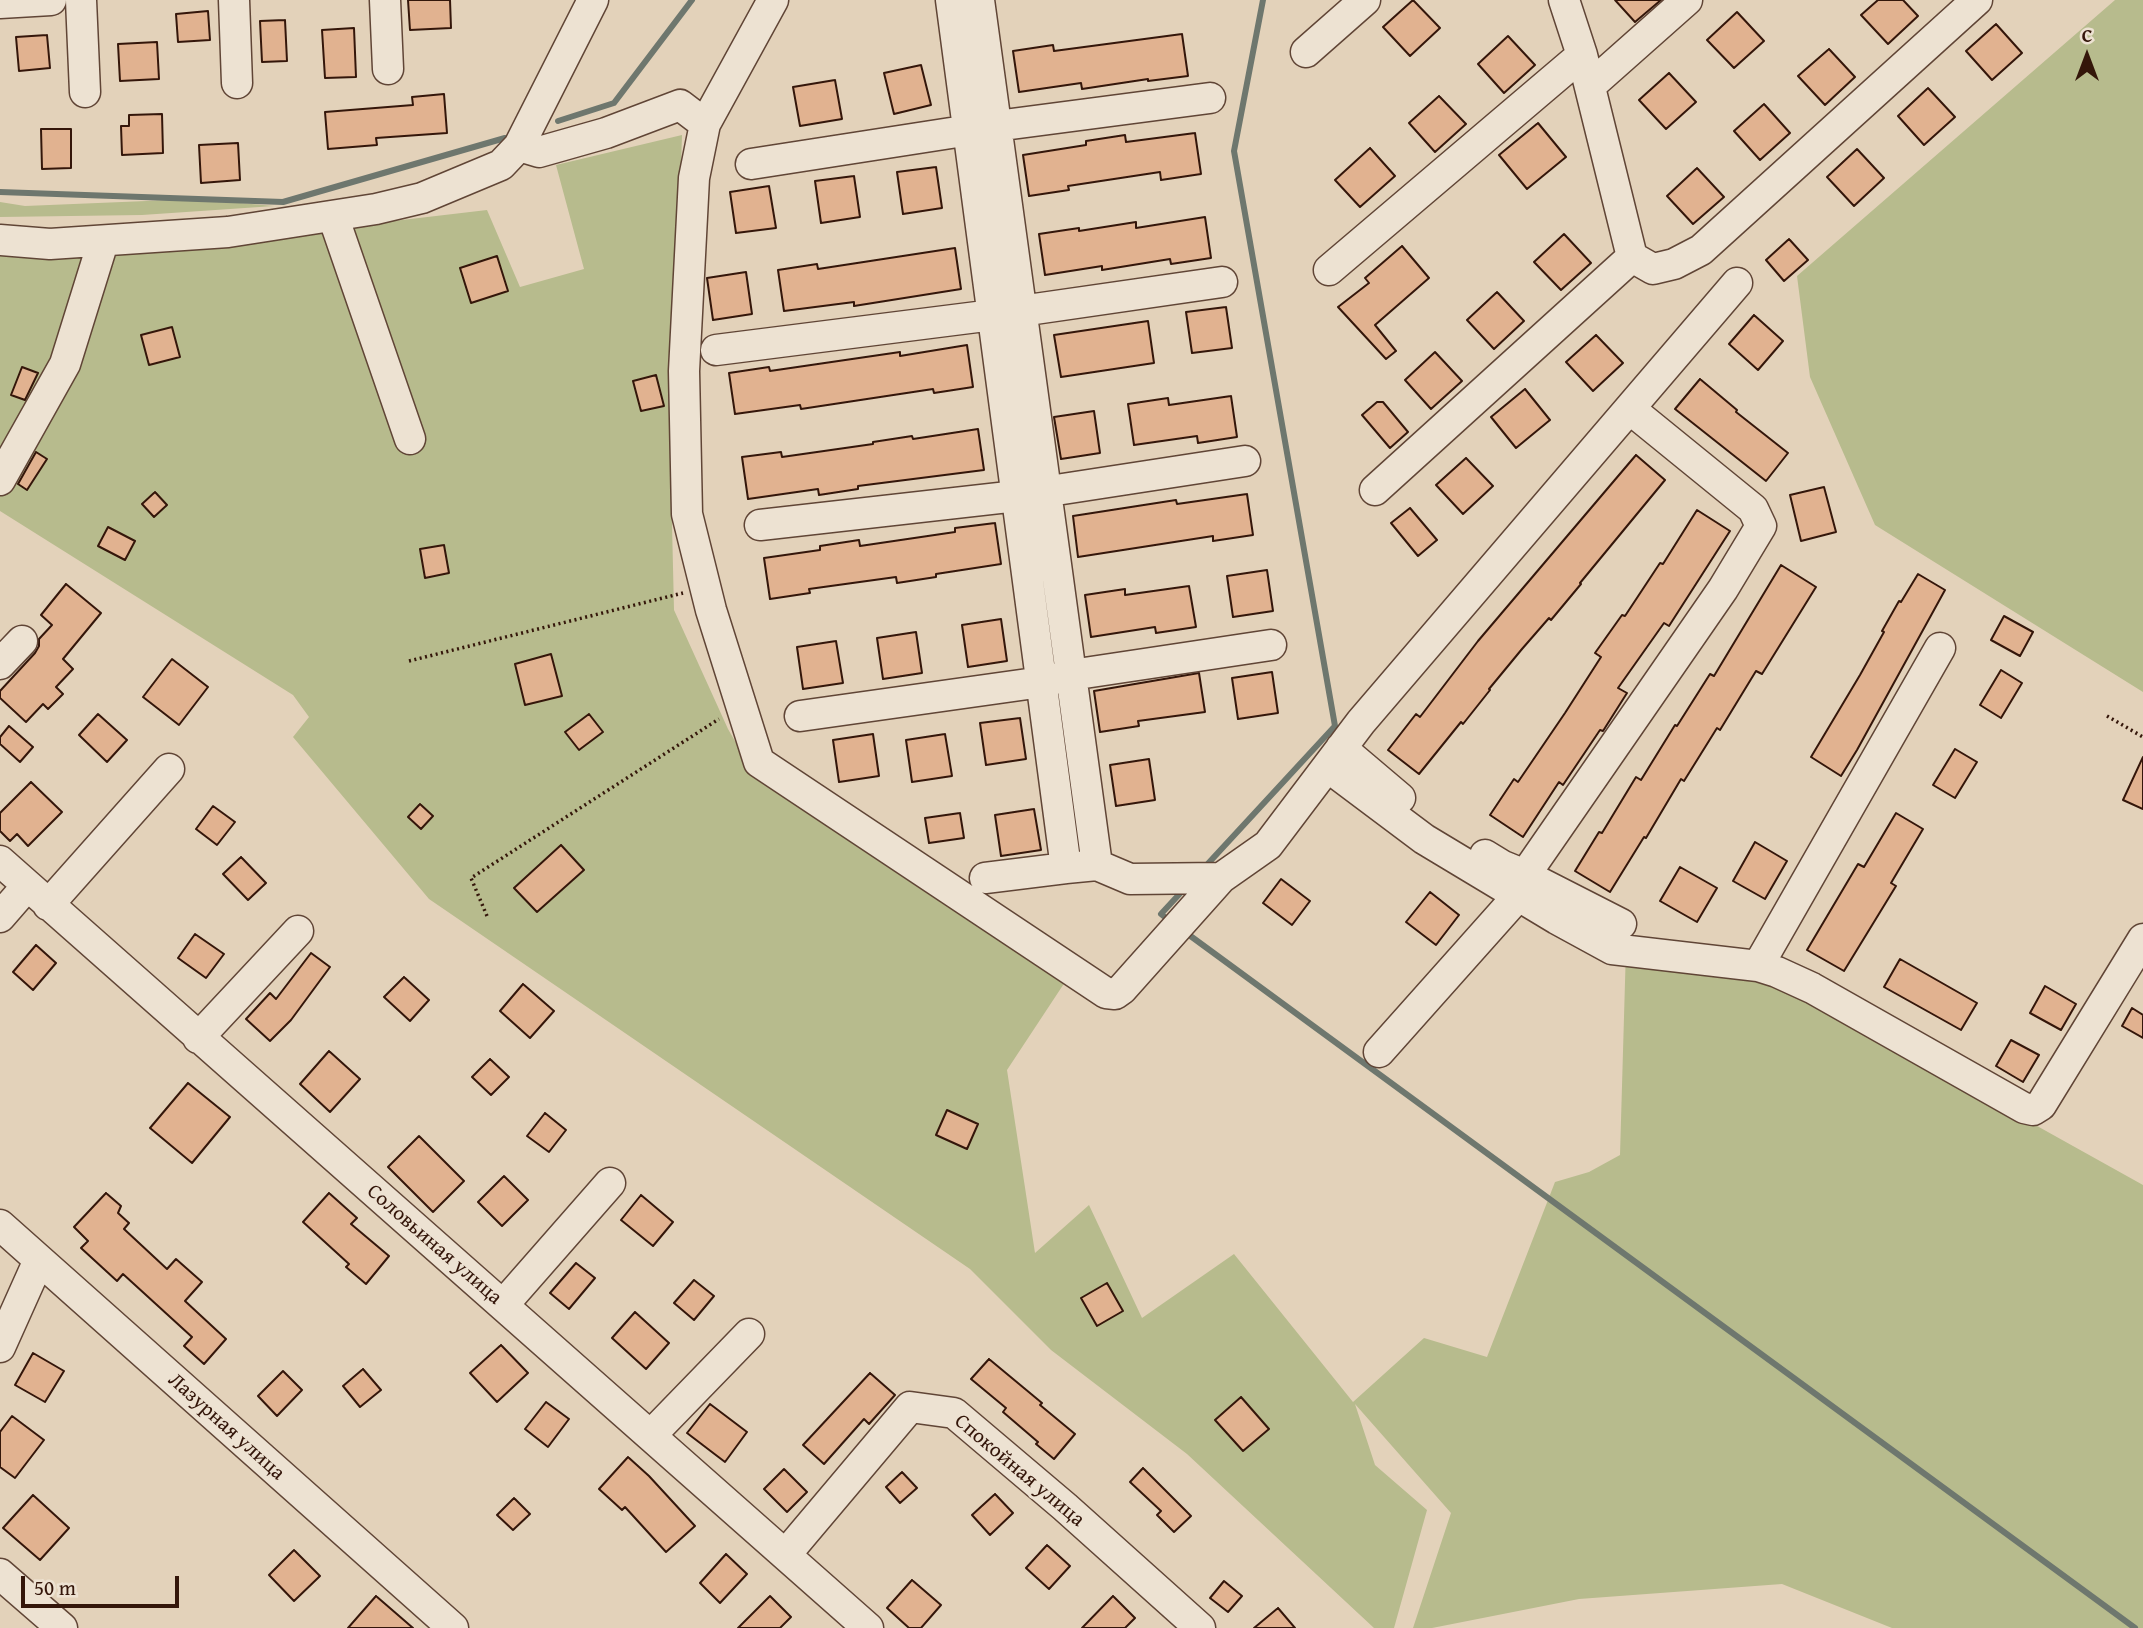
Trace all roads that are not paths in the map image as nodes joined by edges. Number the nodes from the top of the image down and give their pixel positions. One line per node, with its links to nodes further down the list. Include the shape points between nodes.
1 (51, 0): 13 (street)
2 (81, 0): 19 (street)
3 (234, 0): 17 (street)
4 (385, 0): 16 (street)
5 (593, 0): 23 (street)
6 (773, 0): 21 (street)
7 (951, 0): 22 (street)
8 (979, 0): 22 (street)
9 (1365, 0): 14 (street)
10 (1564, 0): 15 (street)
11 (1687, 0): 18 (street)
12 (1976, 0): 28 (street, via 1701,250 1653,269)
13 (0, 4)
14 (1306, 52)
15 (1582, 55): 18 (street); 29 (street)
16 (388, 69)
17 (237, 83)
18 (1590, 86): 28 (street)
19 (85, 92)
20 (1210, 98): 22 (street)
21 (705, 124): 23 (street, via 680,105 539,152); 55 (street, via 694,178 684,371 687,514 760,762 1106,993 1115,995 1122,989)
22 (982, 129): 24 (street); 32 (street)
23 (519, 146): 25 (street, via 501,165 422,198)
24 (751, 164)
25 (333, 216): 27 (street, via 228,232); 35 (street)
26 (0, 240): 27 (street)
27 (103, 242): 37 (street, via 65,363)
28 (1632, 257): 38 (street)
29 (1329, 270)
30 (1222, 282): 32 (street)
31 (1737, 283): 34 (street)
32 (1007, 312): 33 (street); 39 (street); 40 (street)
33 (716, 350)
34 (1630, 409): 49 (street); 56 (street, via 1753,509 1761,526)
35 (410, 439)
36 (1245, 461): 39 (street)
37 (0, 480)
38 (1375, 490)
39 (1046, 491): 40 (street); 46 (street)
40 (1017, 496): 41 (street); 47 (street)
41 (760, 525)
42 (22, 641): 45 (street)
43 (1271, 645): 46 (street)
44 (1940, 648): 62 (street)
45 (0, 664)
46 (1071, 675): 47 (street); 52 (street)
47 (1041, 682): 48 (street); 53 (street)
48 (800, 716)
49 (1335, 757): 55 (street, via 1268,845); 56 (street, via 1503,866)
50 (169, 769): 57 (street)
51 (0, 862): 57 (street, Соловьиная улица)
52 (1097, 865): 53 (street); 55 (street, via 1130,879)
53 (1066, 868): 54 (street)
54 (985, 878)
55 (1221, 878)
56 (1521, 885): 59 (street); 62 (street, via 1612,949); 64 (street)
57 (38, 895): 58 (street); 63 (street, Соловьиная улица)
58 (0, 917)
59 (1621, 924)
60 (298, 931): 63 (street)
61 (2143, 939): 62 (street, via 2033,1110 1812,988)
62 (1759, 966)
63 (198, 1038): 68 (street, Соловьиная улица)
64 (1379, 1052)
65 (610, 1183): 68 (street)
66 (0, 1225): 67 (street, Лазурная улица)
67 (39, 1260): 70 (street); 75 (street, Лазурная улица)
68 (503, 1305): 71 (street, Соловьиная улица)
69 (749, 1334): 71 (street)
70 (0, 1346)
71 (651, 1435): 72 (street, Соловьиная улица)
72 (786, 1554): 76 (street, Соловьиная улица); 77 (street, Спокойная улица, via 910,1407 954,1413)
73 (0, 1574): 74 (street)
74 (62, 1628)
75 (453, 1628)
76 (867, 1628)
77 (1200, 1628)

